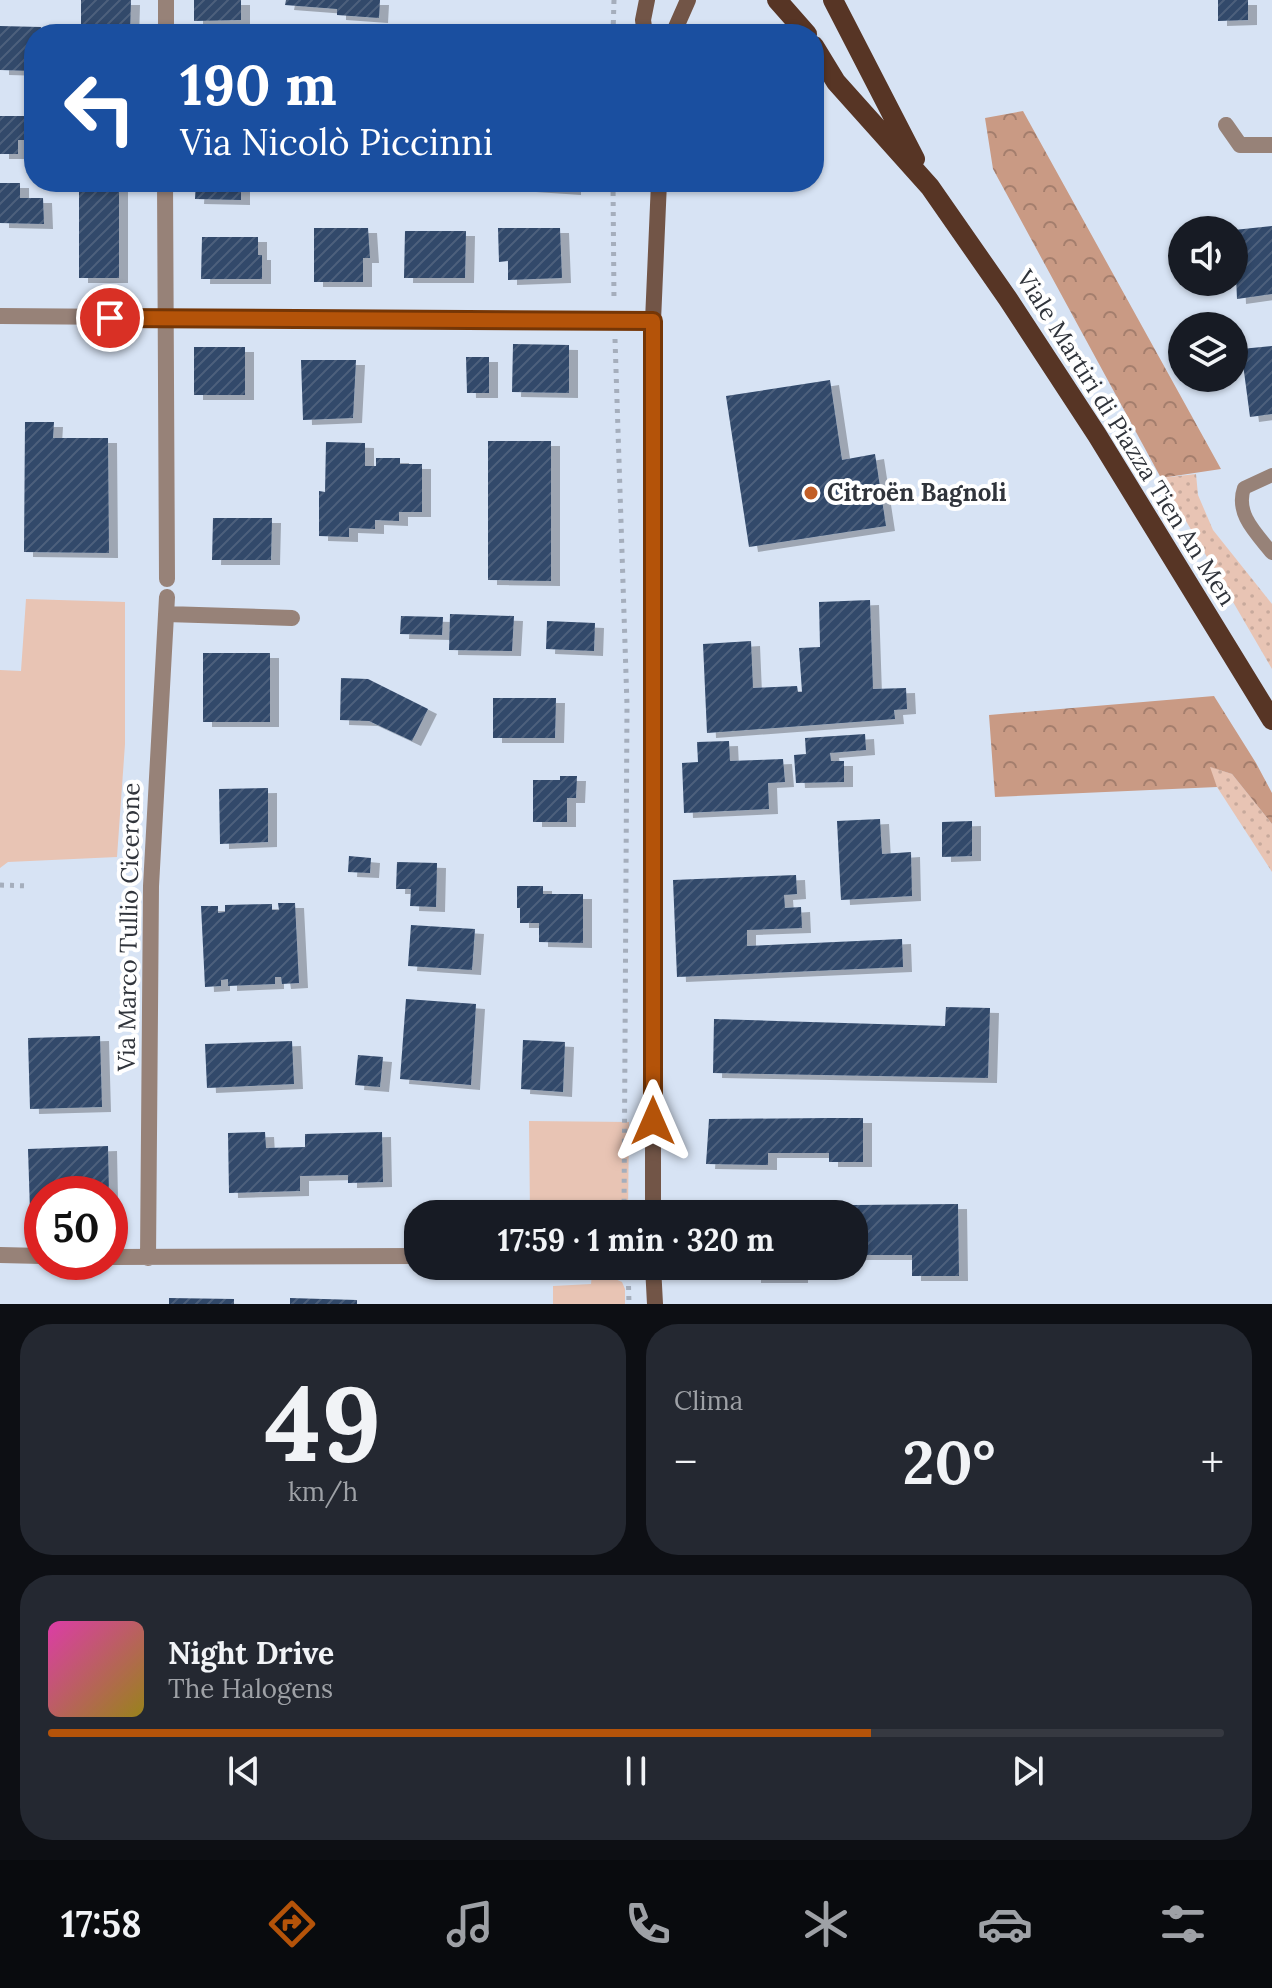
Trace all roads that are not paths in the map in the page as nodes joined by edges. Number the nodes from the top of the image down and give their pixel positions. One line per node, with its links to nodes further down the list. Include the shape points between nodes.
1 (166, 0): 6 (street)
2 (647, 0): 7 (main road)
3 (688, 0): 8 (main road)
4 (777, 0): 9 (main road)
5 (833, 0): 15 (main road, Viale Martiri di Piazza Tien An Men)
6 (166, 24)
7 (644, 24)
8 (677, 24)
9 (798, 24)
10 (824, 62): 12 (main road, Viale Martiri di Piazza Tien An Men)
11 (824, 75): 12 (main road)
12 (836, 82): 15 (main road, Viale Martiri di Piazza Tien An Men)
13 (1226, 125): 14 (street, via 1240,145)
14 (1272, 145)
15 (930, 187): 25 (main road, Viale Martiri di Piazza Tien An Men, via 1097,435)
16 (165, 192): 19 (street)
17 (659, 192): 20 (main road)
18 (0, 316): 19 (street)
19 (164, 319): 20 (street); 23 (street)
20 (653, 321): 26 (main road)
21 (1272, 475): 22 (lane, via 1244,488 1240,499 1246,520)
22 (1272, 553)
23 (167, 579)
24 (292, 618): 31 (street, Via Marco Tullio Cicerone, via 166,606 151,886)
25 (1272, 720)
26 (653, 1200)
27 (0, 1255): 28 (street)
28 (24, 1256)
29 (404, 1256): 31 (street)
30 (128, 1257): 31 (street)
31 (148, 1258)
32 (654, 1280): 33 (main road)
33 (655, 1304)

